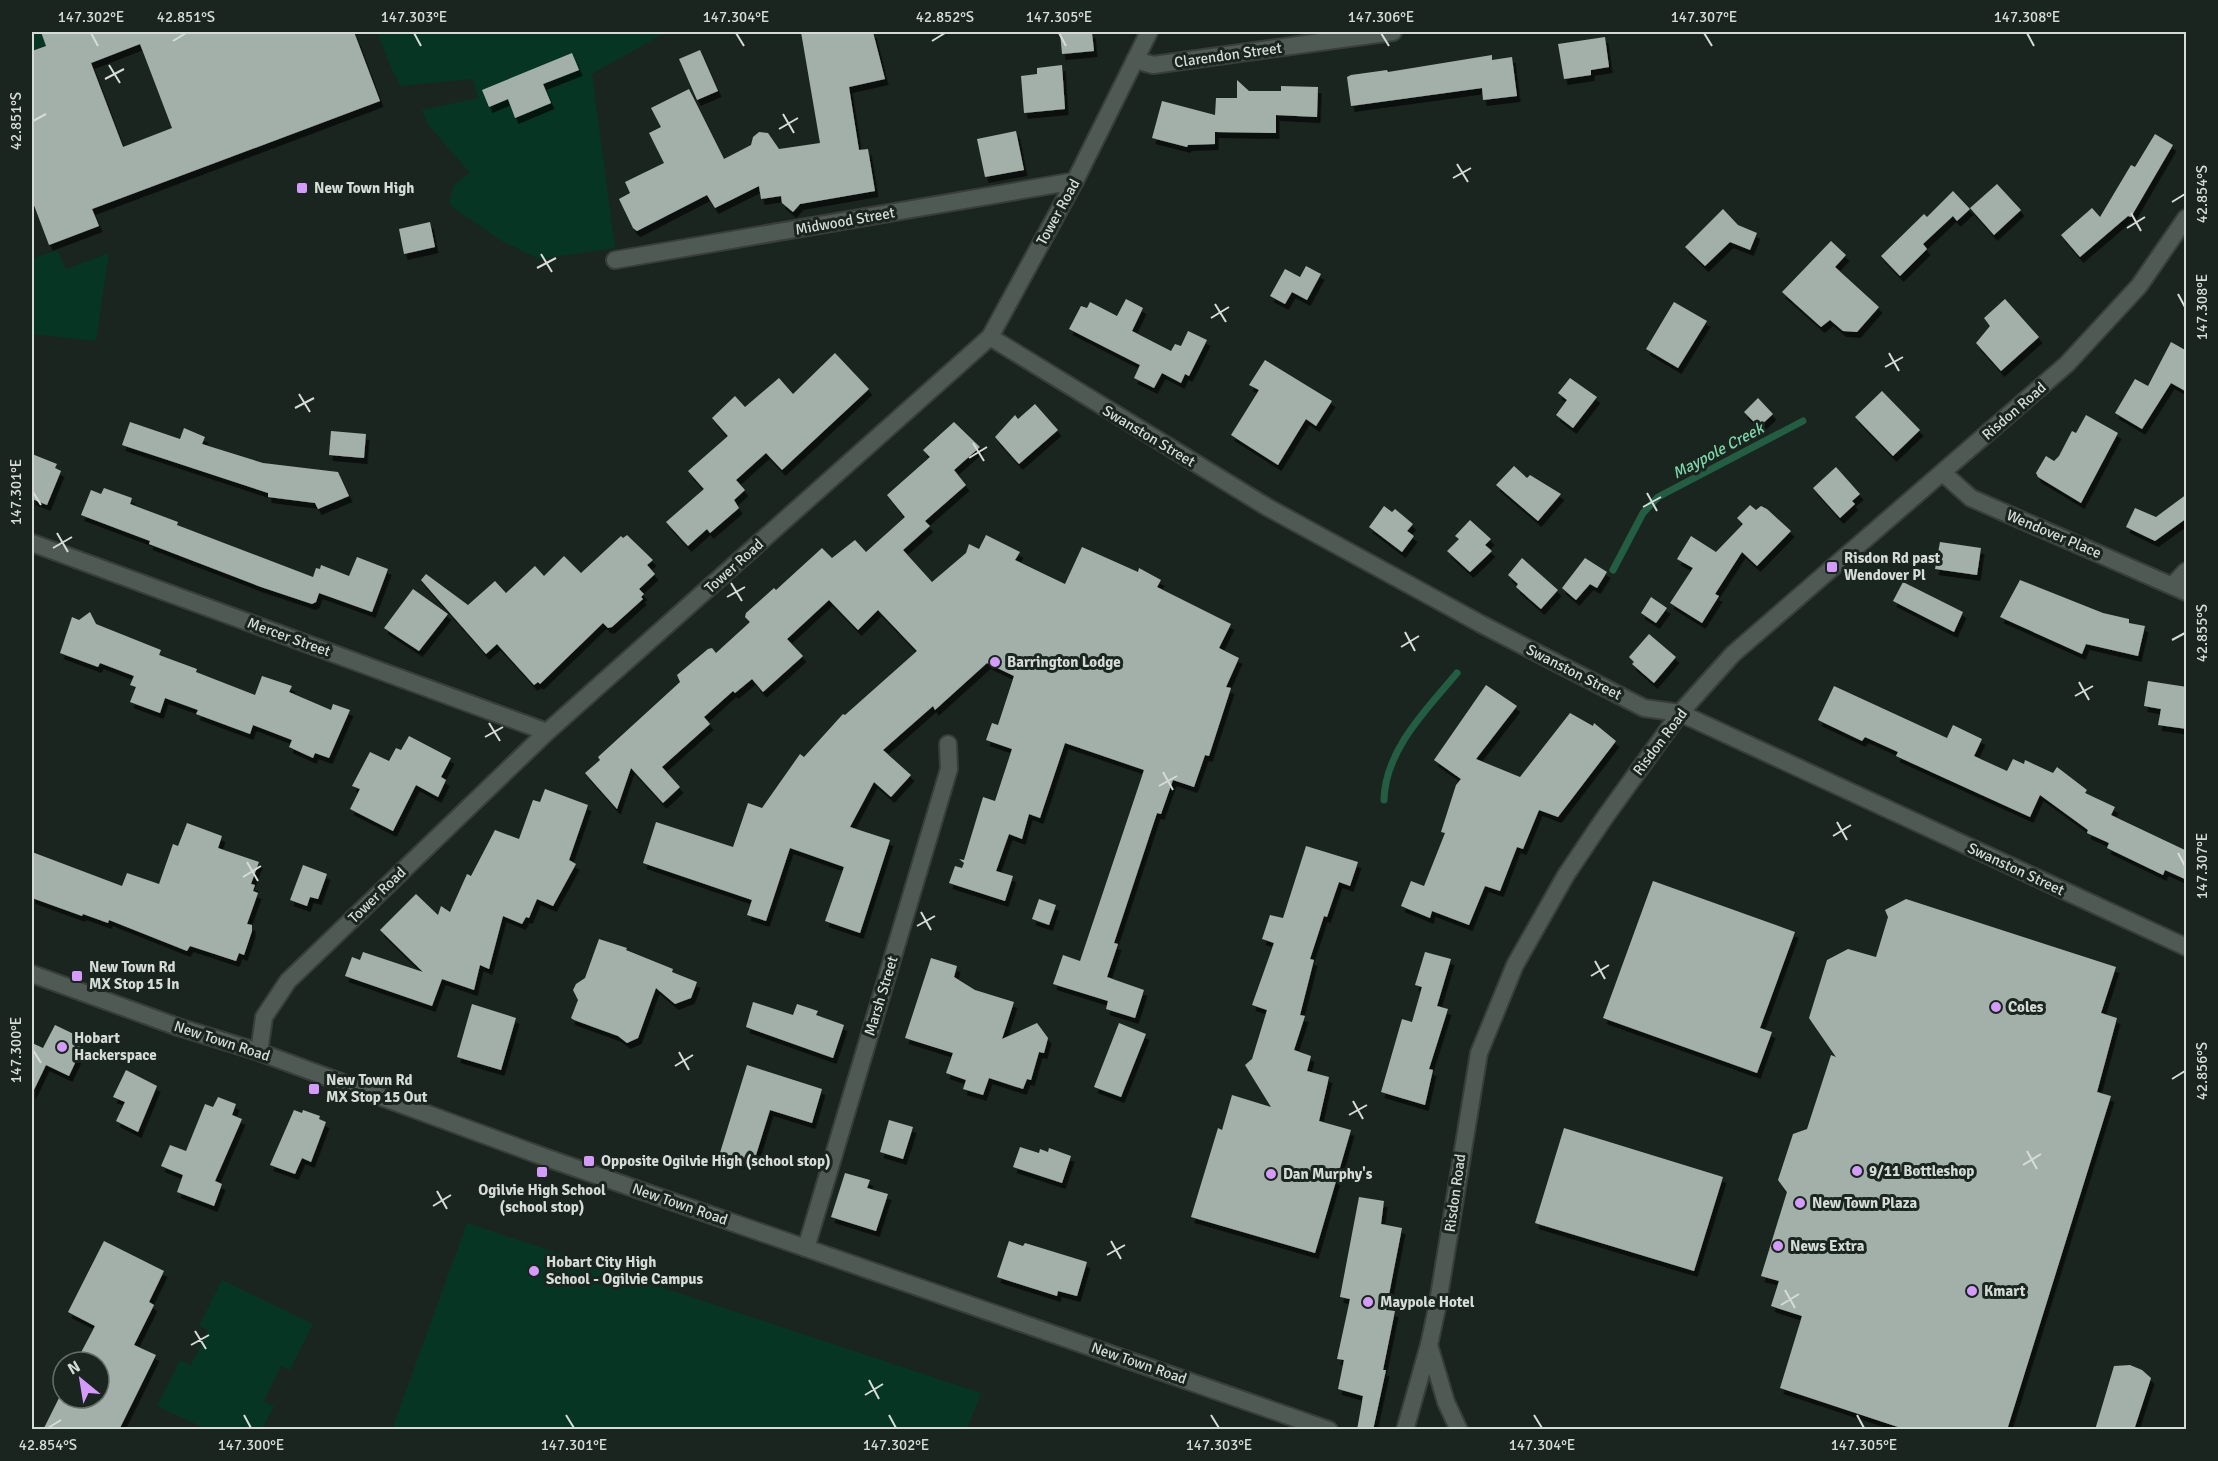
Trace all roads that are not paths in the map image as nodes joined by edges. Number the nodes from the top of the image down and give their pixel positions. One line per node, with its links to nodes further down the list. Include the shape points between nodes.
1 (1149, 32): 3 (street, Tower Road)
2 (1393, 32): 3 (street, Clarendon Street, via 1153,66)
3 (1135, 60): 4 (street, Tower Road)
4 (1075, 181): 6 (street, Midwood Street); 7 (street, Tower Road)
5 (2187, 218): 8 (street, Risdon Road, via 2105,326)
6 (615, 260)
7 (990, 338): 12 (street, Swanston Street, via 1268,507 1481,624 1644,708); 13 (street, Tower Road)
8 (1943, 473): 11 (street, Wendover Place, via 1971,498); 12 (street, Risdon Road, via 1732,654)
9 (32, 543): 13 (street, Mercer Street)
10 (2187, 571): 11 (street, Wendover Place)
11 (2180, 588)
12 (1680, 714): 15 (street, Swanston Street); 19 (street, Risdon Road, via 1566,874 1515,965 1479,1053)
13 (547, 732): 17 (street, Tower Road, via 288,981 264,1017)
14 (948, 744): 18 (street, Marsh Street, via 949,769)
15 (2187, 947)
16 (32, 974): 17 (street, New Town Road)
17 (259, 1052): 18 (street, New Town Road)
18 (807, 1248): 20 (street, New Town Road)
19 (1429, 1345): 21 (street, Risdon Road); 22 (street)
20 (1329, 1430)
21 (1405, 1430)
22 (1459, 1430)

